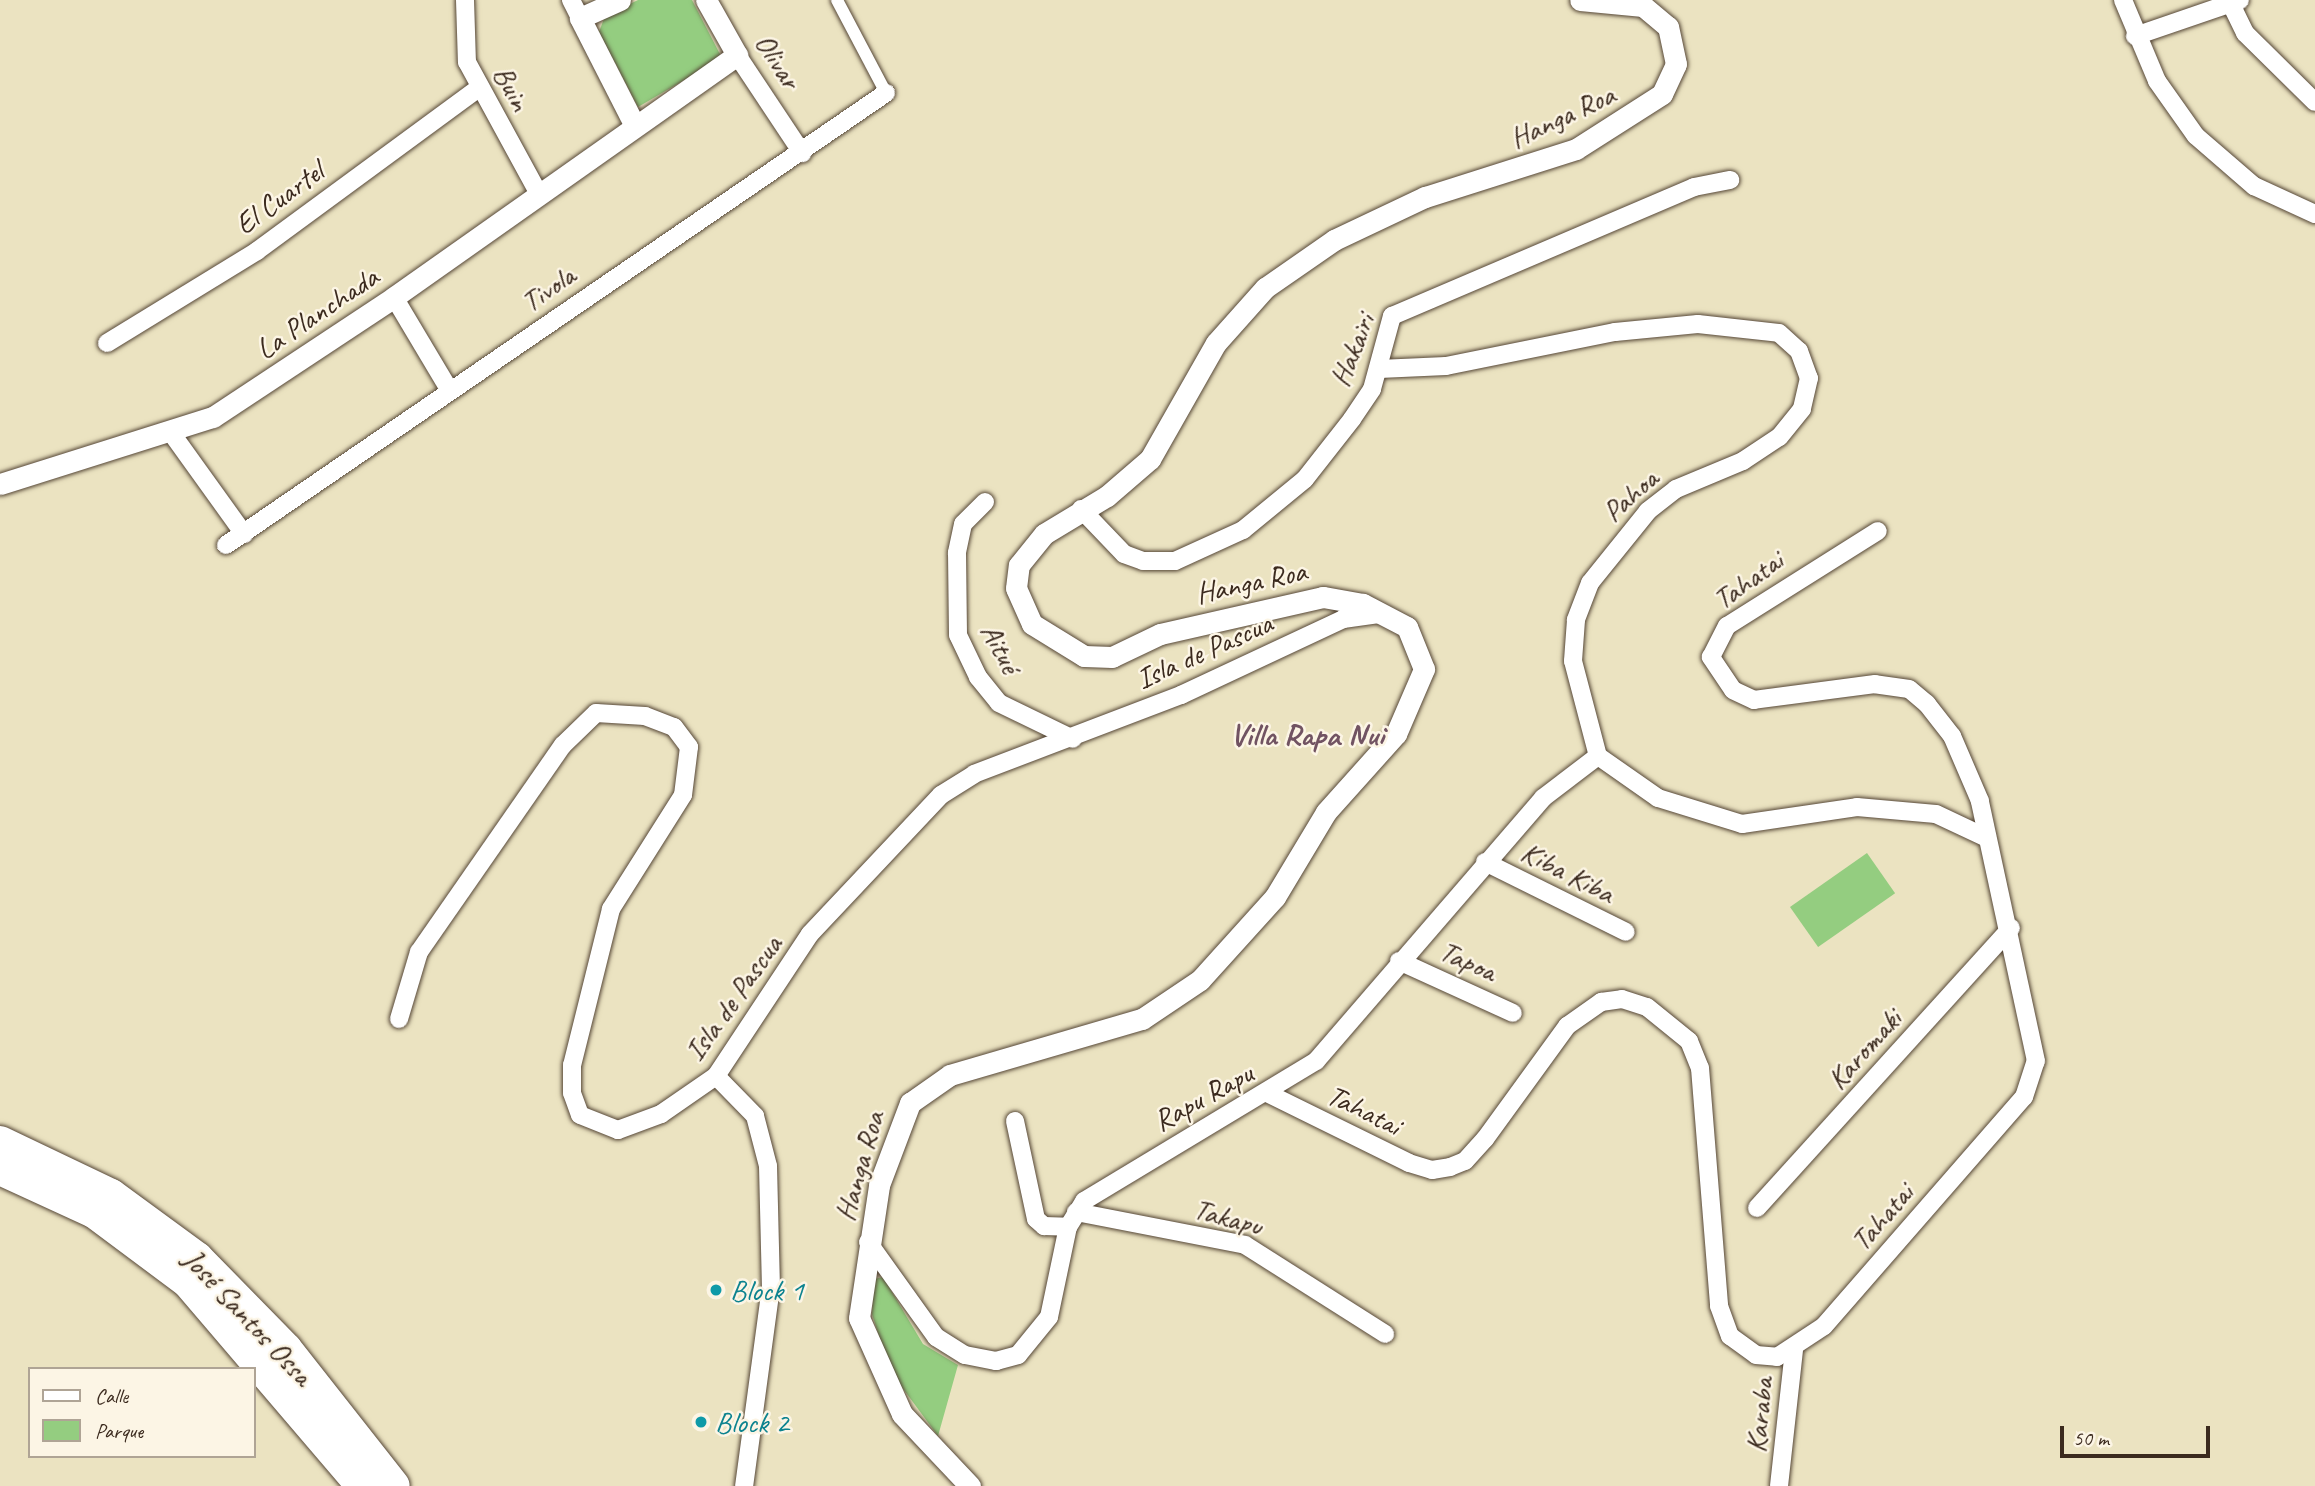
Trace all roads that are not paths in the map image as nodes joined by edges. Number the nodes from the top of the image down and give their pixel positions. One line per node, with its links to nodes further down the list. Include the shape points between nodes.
1 (465, 0): 11 (street, Buin, via 467,62)
2 (620, 0): 8 (street)
3 (706, 0): 10 (street, Olivar)
4 (837, 0): 12 (street)
5 (1580, 0): 26 (street, Hanga Roa, via 1643,6 1668,27 1676,64 1662,94 1576,149 1424,198 1334,240 1265,288 1216,343 1150,459 1107,496)
6 (2123, 0): 9 (street)
7 (2233, 1): 9 (street); 13 (street, via 2245,33)
8 (576, 9): 14 (street)
9 (2136, 36): 18 (street, via 2175,107 2220,160 2264,192)
10 (737, 55): 14 (street, La Planchada); 15 (street, Olivar)
11 (479, 89): 17 (street, Buin); 20 (street, El Cuartel, via 257,251)
12 (886, 93): 15 (street, Tivola)
13 (2315, 102)
14 (635, 126): 17 (street, La Planchada)
15 (802, 153): 22 (street, Tivola)
16 (1730, 180): 21 (street, Hakairi, via 1694,187 1408,305 1385,329)
17 (539, 194): 19 (street, La Planchada)
18 (2315, 214)
19 (394, 297): 22 (street); 23 (street, La Planchada, via 213,417)
20 (107, 343)
21 (1379, 369): 26 (street, Hakairi, via 1352,419 1305,479 1243,530 1202,550 1175,561 1143,561 1124,554); 32 (street, Pahoa, via 1446,366 1615,332 1698,324 1779,333 1799,351 1809,378 1804,399 1779,436 1743,461 1676,489 1647,511 1590,583 1577,620 1573,661)
22 (450, 391): 28 (street, Tivola)
23 (170, 430): 24 (street, La Planchada); 28 (street)
24 (0, 484)
25 (985, 502): 31 (street, Aitué, via 963,524 957,553 958,635 978,677 999,703)
26 (1081, 509): 30 (street, Hanga Roa, via 1029,547 1016,588 1032,624 1084,656 1112,657 1160,634 1323,597 1363,604)
27 (1878, 531): 33 (street, Tahatai, via 1727,625 1711,657 1733,690 1754,700 1875,684 1909,689 1952,736 1980,801)
28 (244, 534): 29 (street, Tivola)
29 (226, 545)
30 (1379, 614): 31 (street, Isla de Pascua, via 1343,620); 47 (street, Hanga Roa, via 1407,627 1417,642 1424,669 1413,702 1396,734 1326,812 1275,897 1200,980 1142,1019 926,1086 896,1130)
31 (1073, 739): 40 (street, Isla de Pascua, via 974,774 941,795 810,934)
32 (1598, 756): 33 (street, via 1658,798 1742,824 1857,807 1936,814); 34 (street, Rapu Rapu, via 1543,798)
33 (1987, 838): 35 (street, Tahatai)
34 (1485, 862): 36 (street, Kiba Kiba); 37 (street, Rapu Rapu)
35 (2011, 928): 45 (street, Karomaki); 49 (street, Tahatai, via 2036,1061 2024,1097 1824,1326)
36 (1626, 932)
37 (1399, 961): 38 (street, Tapoa); 41 (street, Rapu Rapu, via 1316,1061)
38 (1513, 1013)
39 (399, 1019): 40 (street, Isla de Pascua, via 419,952 563,745 596,713 626,710 674,727 689,747 688,769 683,795 611,909 572,1066 572,1093 580,1115 618,1130 661,1114)
40 (716, 1076): 52 (street, via 755,1116 768,1166 771,1287)
41 (1269, 1094): 46 (street, Rapu Rapu, via 1136,1166); 49 (street, Tahatai, via 1409,1163 1432,1170 1450,1167 1465,1161 1485,1139 1567,1026 1601,1002 1622,999 1647,1007 1689,1041 1700,1068 1719,1306 1730,1336 1756,1355)
42 (1015, 1121): 46 (street, Takapu, via 1036,1219 1044,1226)
43 (0, 1142): 51 (highway, José Santos Ossa, via 111,1195 197,1258 286,1349)
44 (0, 1169): 50 (highway, José Santos Ossa, via 94,1212 188,1282)
45 (1757, 1208)
46 (1072, 1219): 47 (street, via 1049,1317 1035,1340 996,1361 965,1355 936,1337); 48 (street, Takapu, via 1245,1245)
47 (868, 1242): 53 (street, Hanga Roa, via 859,1318 877,1370 918,1435)
48 (1385, 1334)
49 (1794, 1350): 54 (street, Karaba)
50 (362, 1486)
51 (394, 1486)
52 (744, 1486)
53 (970, 1486)
54 (1779, 1486)

